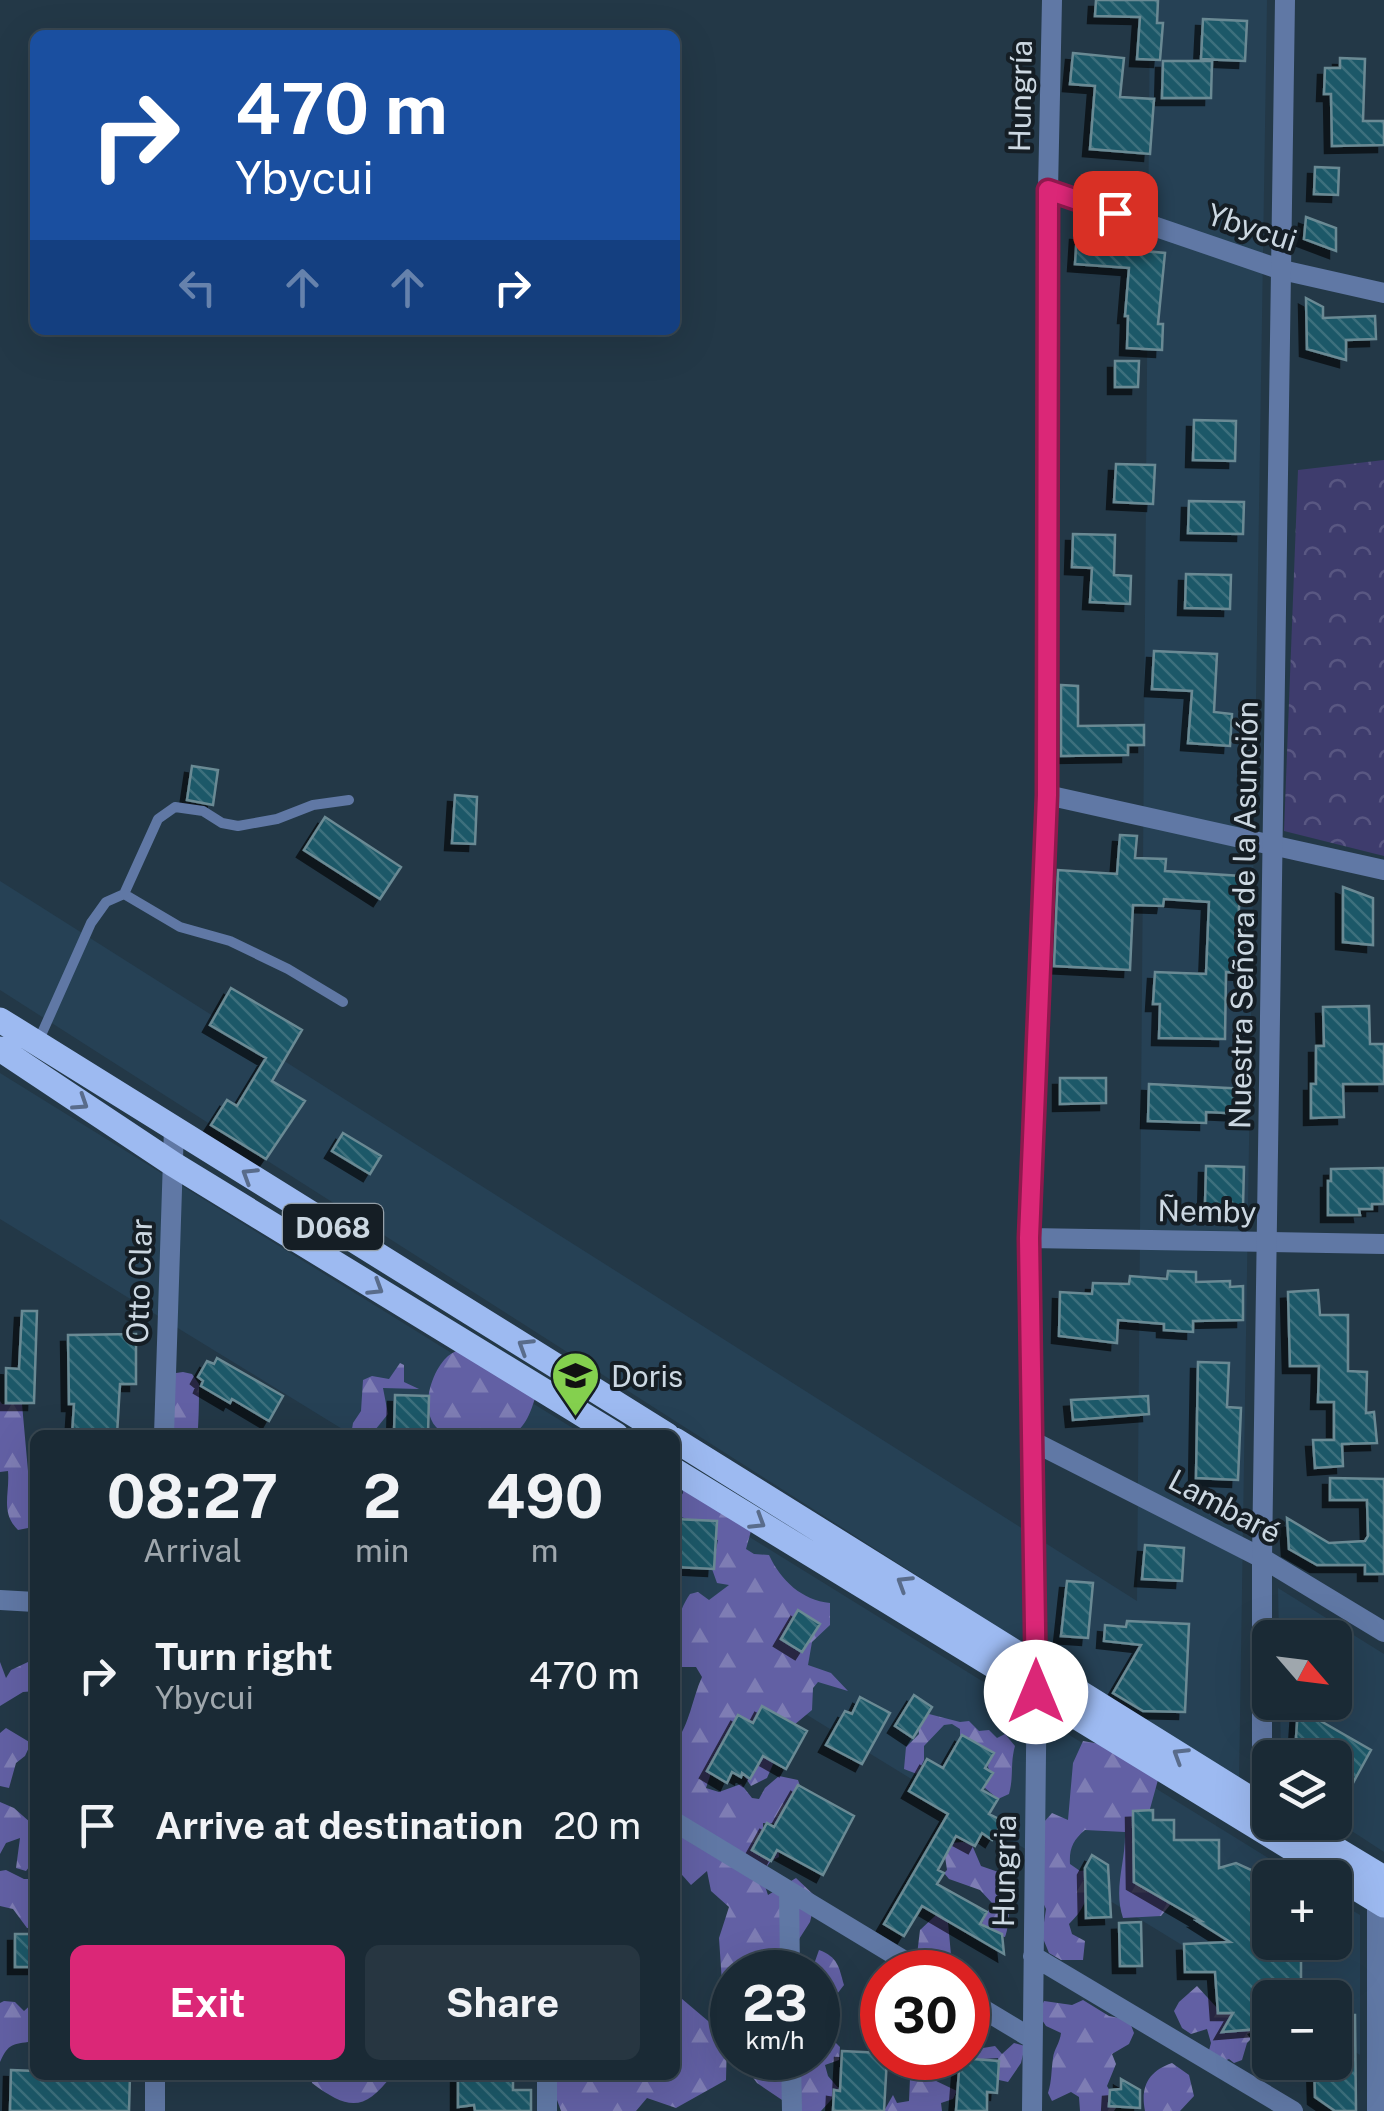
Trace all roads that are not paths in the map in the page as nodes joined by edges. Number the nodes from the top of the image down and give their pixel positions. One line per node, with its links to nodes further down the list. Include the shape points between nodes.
1 (1052, 0): 3 (street, Hungría)
2 (1285, 0): 4 (street, Nuestra Señora de la Asunción)
3 (1048, 190): 4 (street, Ybycui); 6 (street, Hungría)
4 (1282, 270): 5 (street, Ybycui); 8 (street, Nuestra Señora de la Asunción)
5 (1384, 293)
6 (1047, 795): 8 (street); 17 (street, Hungría)
7 (350, 800): 10 (lane, via 238,826 175,807 158,818)
8 (1274, 844): 9 (street); 18 (street, Nuestra Señora de la Asunción)
9 (1384, 870)
10 (124, 894): 11 (lane, via 180,927 230,941 288,969); 13 (lane, via 106,902 91,922)
11 (343, 1002)
12 (0, 1020): 13 (main road, D068)
13 (38, 1043): 15 (main road, D068)
14 (0, 1049): 16 (main road, D068, one-way to 16)
15 (174, 1128): 16 (street, Otto Clar); 22 (main road, D068, one-way to 15)
16 (173, 1164): 20 (street, Otto Clar); 21 (main road, D068, one-way to 21)
17 (1029, 1238): 18 (street, Ñemby); 23 (street, Hungría)
18 (1268, 1243): 19 (street, Ñemby); 26 (street, Nuestra Señora de la Asunción)
19 (1384, 1244)
20 (164, 1430)
21 (608, 1430)
22 (659, 1430)
23 (1034, 1442): 26 (street, Lambaré); 30 (street, Hungría)
24 (680, 1443): 30 (main road, one-way to 24)
25 (680, 1474): 31 (main road, one-way to 31)
26 (1262, 1558): 29 (street, Lambaré); 32 (street, Nuestra Señora de la Asunción)
27 (0, 1600): 28 (street)
28 (30, 1602)
29 (1384, 1632)
30 (1037, 1666): 31 (street, Hungría); 33 (main road, one-way to 30)
31 (1036, 1692): 34 (main road); 44 (street, Hungria)
32 (1266, 1740)
33 (1252, 1807)
34 (1252, 1809)
35 (680, 1825): 41 (street)
36 (1302, 1840): 40 (main road)
37 (1321, 1840): 39 (main road)
38 (1332, 1840): 39 (lane)
39 (1329, 1845): 40 (main road)
40 (1380, 1890): 55 (street)
41 (789, 1892): 42 (street); 43 (street)
42 (790, 1950)
43 (885, 1950)
44 (1033, 1956): 46 (street, Hungria); 54 (street)
45 (990, 2013): 46 (street)
46 (1030, 2038): 53 (street, Hungria)
47 (155, 2080): 50 (street)
48 (547, 2080): 51 (street)
49 (792, 2080): 52 (street)
50 (155, 2111)
51 (547, 2111)
52 (792, 2111)
53 (1032, 2111)
54 (1293, 2111)
55 (1377, 2111)

